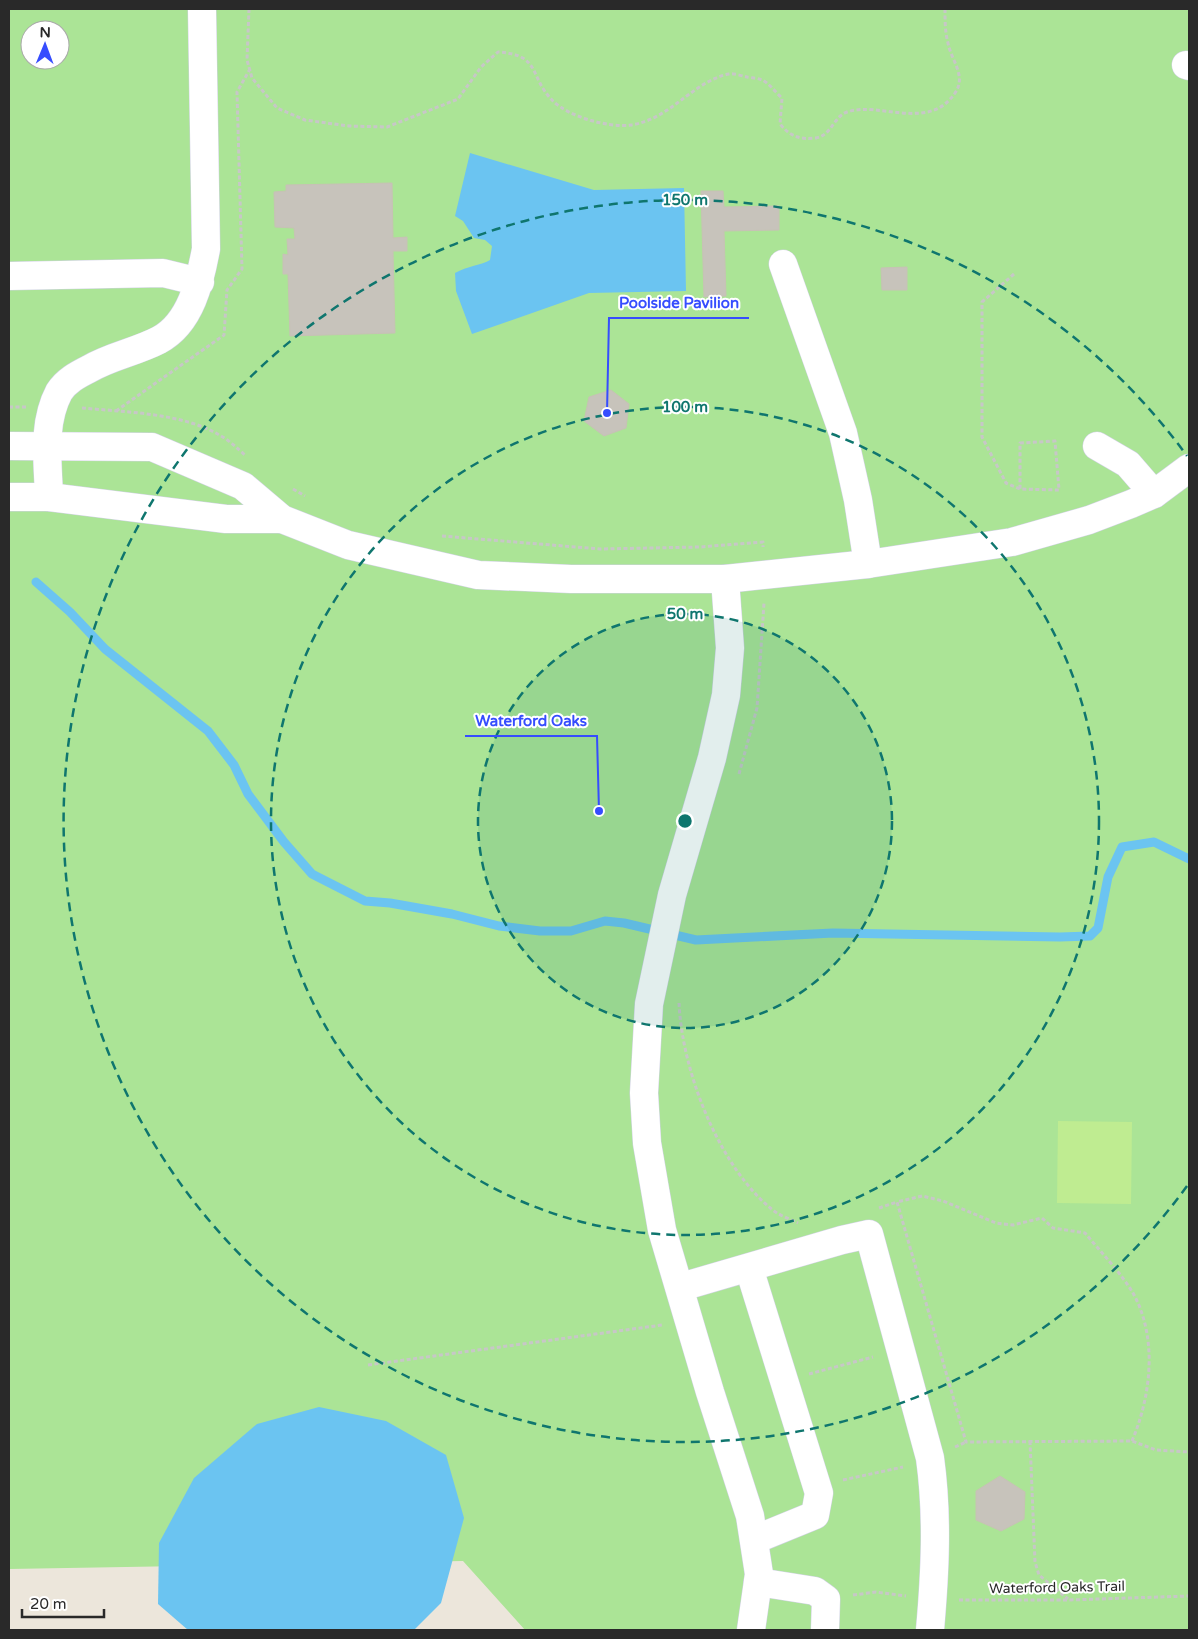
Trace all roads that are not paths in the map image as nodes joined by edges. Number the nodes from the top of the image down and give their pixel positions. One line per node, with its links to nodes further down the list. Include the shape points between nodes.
1 (202, 9): 4 (street, via 206,249)
2 (783, 264): 13 (street, via 843,433)
3 (9, 276): 4 (street, via 163,273)
4 (200, 282): 6 (street, via 181,321 160,340 101,362 70,380 54,407)
5 (9, 446): 6 (street)
6 (47, 446): 11 (street); 12 (street, via 152,447 243,486)
7 (1097, 446): 9 (street, via 1128,464)
8 (1189, 468): 9 (street)
9 (1154, 494): 13 (street, via 1089,520 1012,542)
10 (9, 497): 11 (street)
11 (50, 497): 12 (street, via 226,519)
12 (282, 519): 14 (street, via 348,545 478,575)
13 (868, 564): 14 (street)
14 (725, 579): 16 (street, via 730,648 726,695 712,758 672,895 649,1004 644,1094 647,1143 662,1230)
15 (749, 1268): 16 (street); 17 (street, via 819,1493 815,1515); 21 (street, via 869,1234 930,1458 944,1602)
16 (680, 1287): 17 (street, via 750,1516)
17 (754, 1540): 18 (street)
18 (758, 1582): 19 (street); 20 (street, via 815,1591 826,1599)
19 (751, 1630)
20 (825, 1630)
21 (930, 1630)

